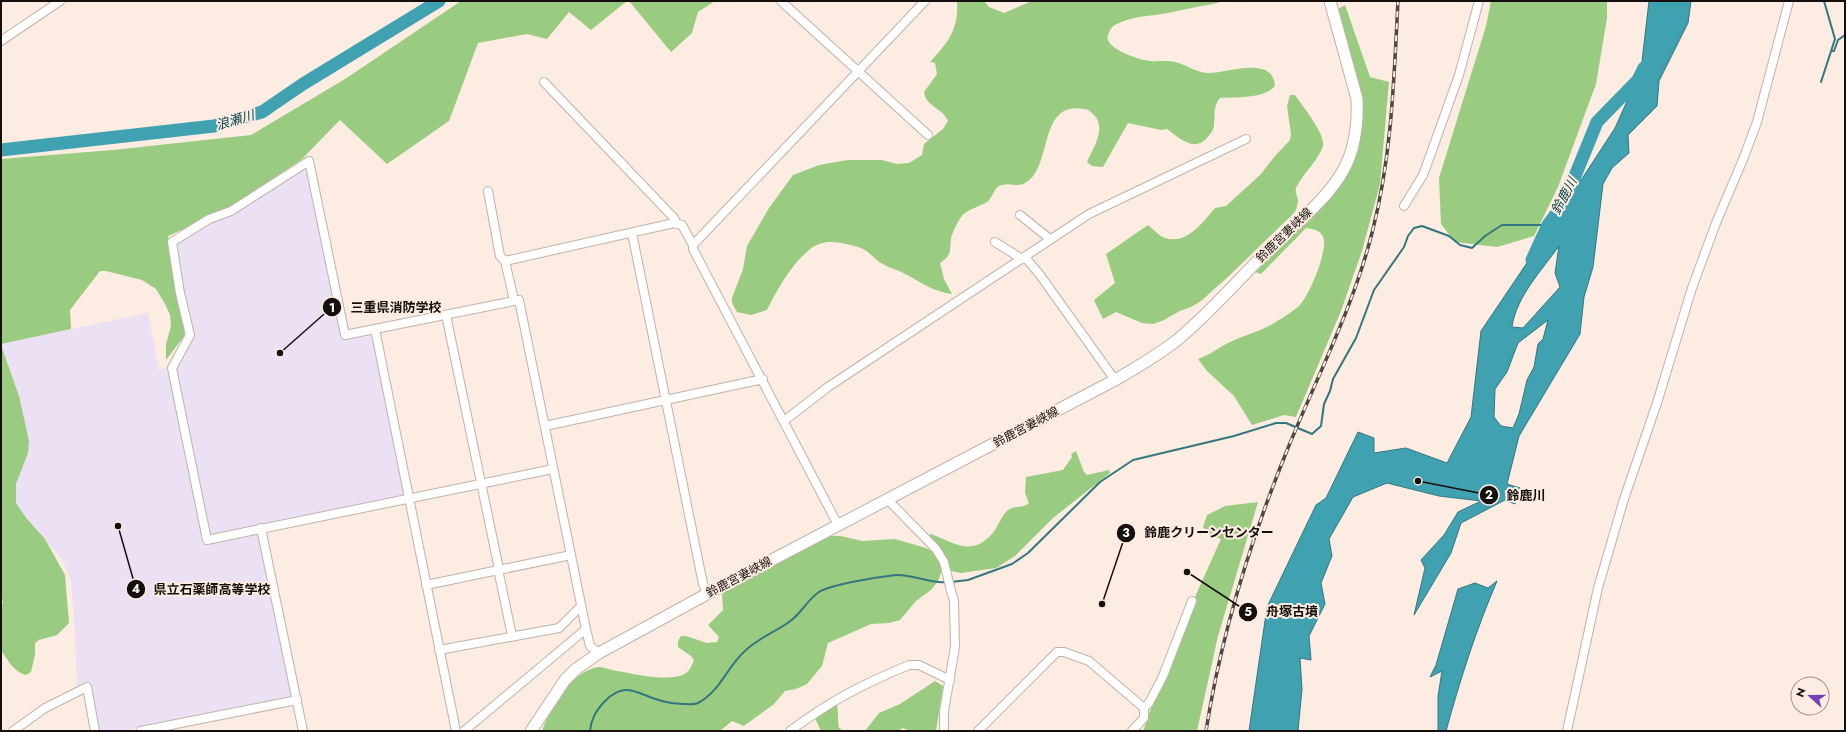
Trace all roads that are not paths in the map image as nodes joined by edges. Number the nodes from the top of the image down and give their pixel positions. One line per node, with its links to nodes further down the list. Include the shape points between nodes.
1 (60, 1): 7 (street)
2 (780, 1): 8 (street)
3 (925, 1): 8 (street)
4 (1330, 1): 26 (main road, 鈴鹿宮妻峡線, via 1357,98 1355,137 1344,169 1318,202 1195,323 1150,360)
5 (1479, 1): 13 (street, via 1459,75 1430,156 1423,175)
6 (1789, 1): 61 (street, via 1757,122 1692,288 1622,506 1598,588)
7 (1, 41)
8 (858, 72): 10 (street); 19 (street)
9 (544, 82): 15 (street)
10 (928, 135)
11 (1246, 139): 17 (street, via 1089,214)
12 (488, 191): 21 (street, via 500,256)
13 (1404, 206)
14 (1020, 215): 17 (street)
15 (677, 224): 16 (street); 19 (street, via 682,225)
16 (632, 232): 21 (street); 27 (street)
17 (1050, 239): 20 (street)
18 (995, 242): 20 (street)
19 (693, 246): 25 (street, via 696,256)
20 (1024, 258): 26 (street, via 1040,274); 28 (street, via 828,388)
21 (505, 261): 22 (street)
22 (514, 300): 23 (street); 29 (street, via 519,300)
23 (446, 315): 24 (street); 31 (street)
24 (375, 329): 32 (street); 35 (street, via 345,335 308,161 231,210 209,219 172,242 190,335 172,368 207,540)
25 (763, 379): 27 (street); 28 (street)
26 (1115, 380): 33 (main road, 鈴鹿宮妻峡線)
27 (666, 400): 29 (street); 39 (street)
28 (784, 421): 34 (street)
29 (545, 426): 30 (street)
30 (553, 469): 31 (street); 36 (street)
31 (481, 484): 32 (street); 37 (street)
32 (408, 498): 35 (street); 38 (street)
33 (887, 499): 34 (main road, 鈴鹿宮妻峡線); 46 (street, via 936,549 944,562 954,601 955,647)
34 (838, 525): 39 (main road, 鈴鹿宮妻峡線)
35 (261, 528): 47 (street)
36 (571, 555): 37 (street); 41 (street)
37 (498, 569): 38 (street); 43 (street)
38 (426, 585): 44 (street)
39 (707, 594): 45 (main road, 鈴鹿宮妻峡線)
40 (1192, 601): 48 (street, via 1163,676)
41 (581, 606): 42 (street); 43 (street, via 559,628)
42 (586, 629): 45 (street, via 590,646); 55 (street)
43 (512, 636): 44 (street)
44 (439, 650): 54 (street)
45 (599, 653): 56 (main road, 鈴鹿宮妻峡線, via 565,680)
46 (950, 680): 57 (street, via 919,665 909,665 844,694); 58 (street, via 944,711)
47 (296, 700): 49 (street); 53 (street)
48 (1144, 708): 59 (street, via 1089,661 1057,652); 60 (street, via 1144,718)
49 (152, 730): 52 (street)
50 (13, 731): 51 (street, via 45,708 88,687)
51 (95, 731)
52 (140, 731)
53 (303, 731)
54 (456, 731)
55 (464, 731)
56 (531, 731)
57 (790, 731)
58 (944, 731)
59 (978, 731)
60 (1132, 731)
61 (1567, 731)

